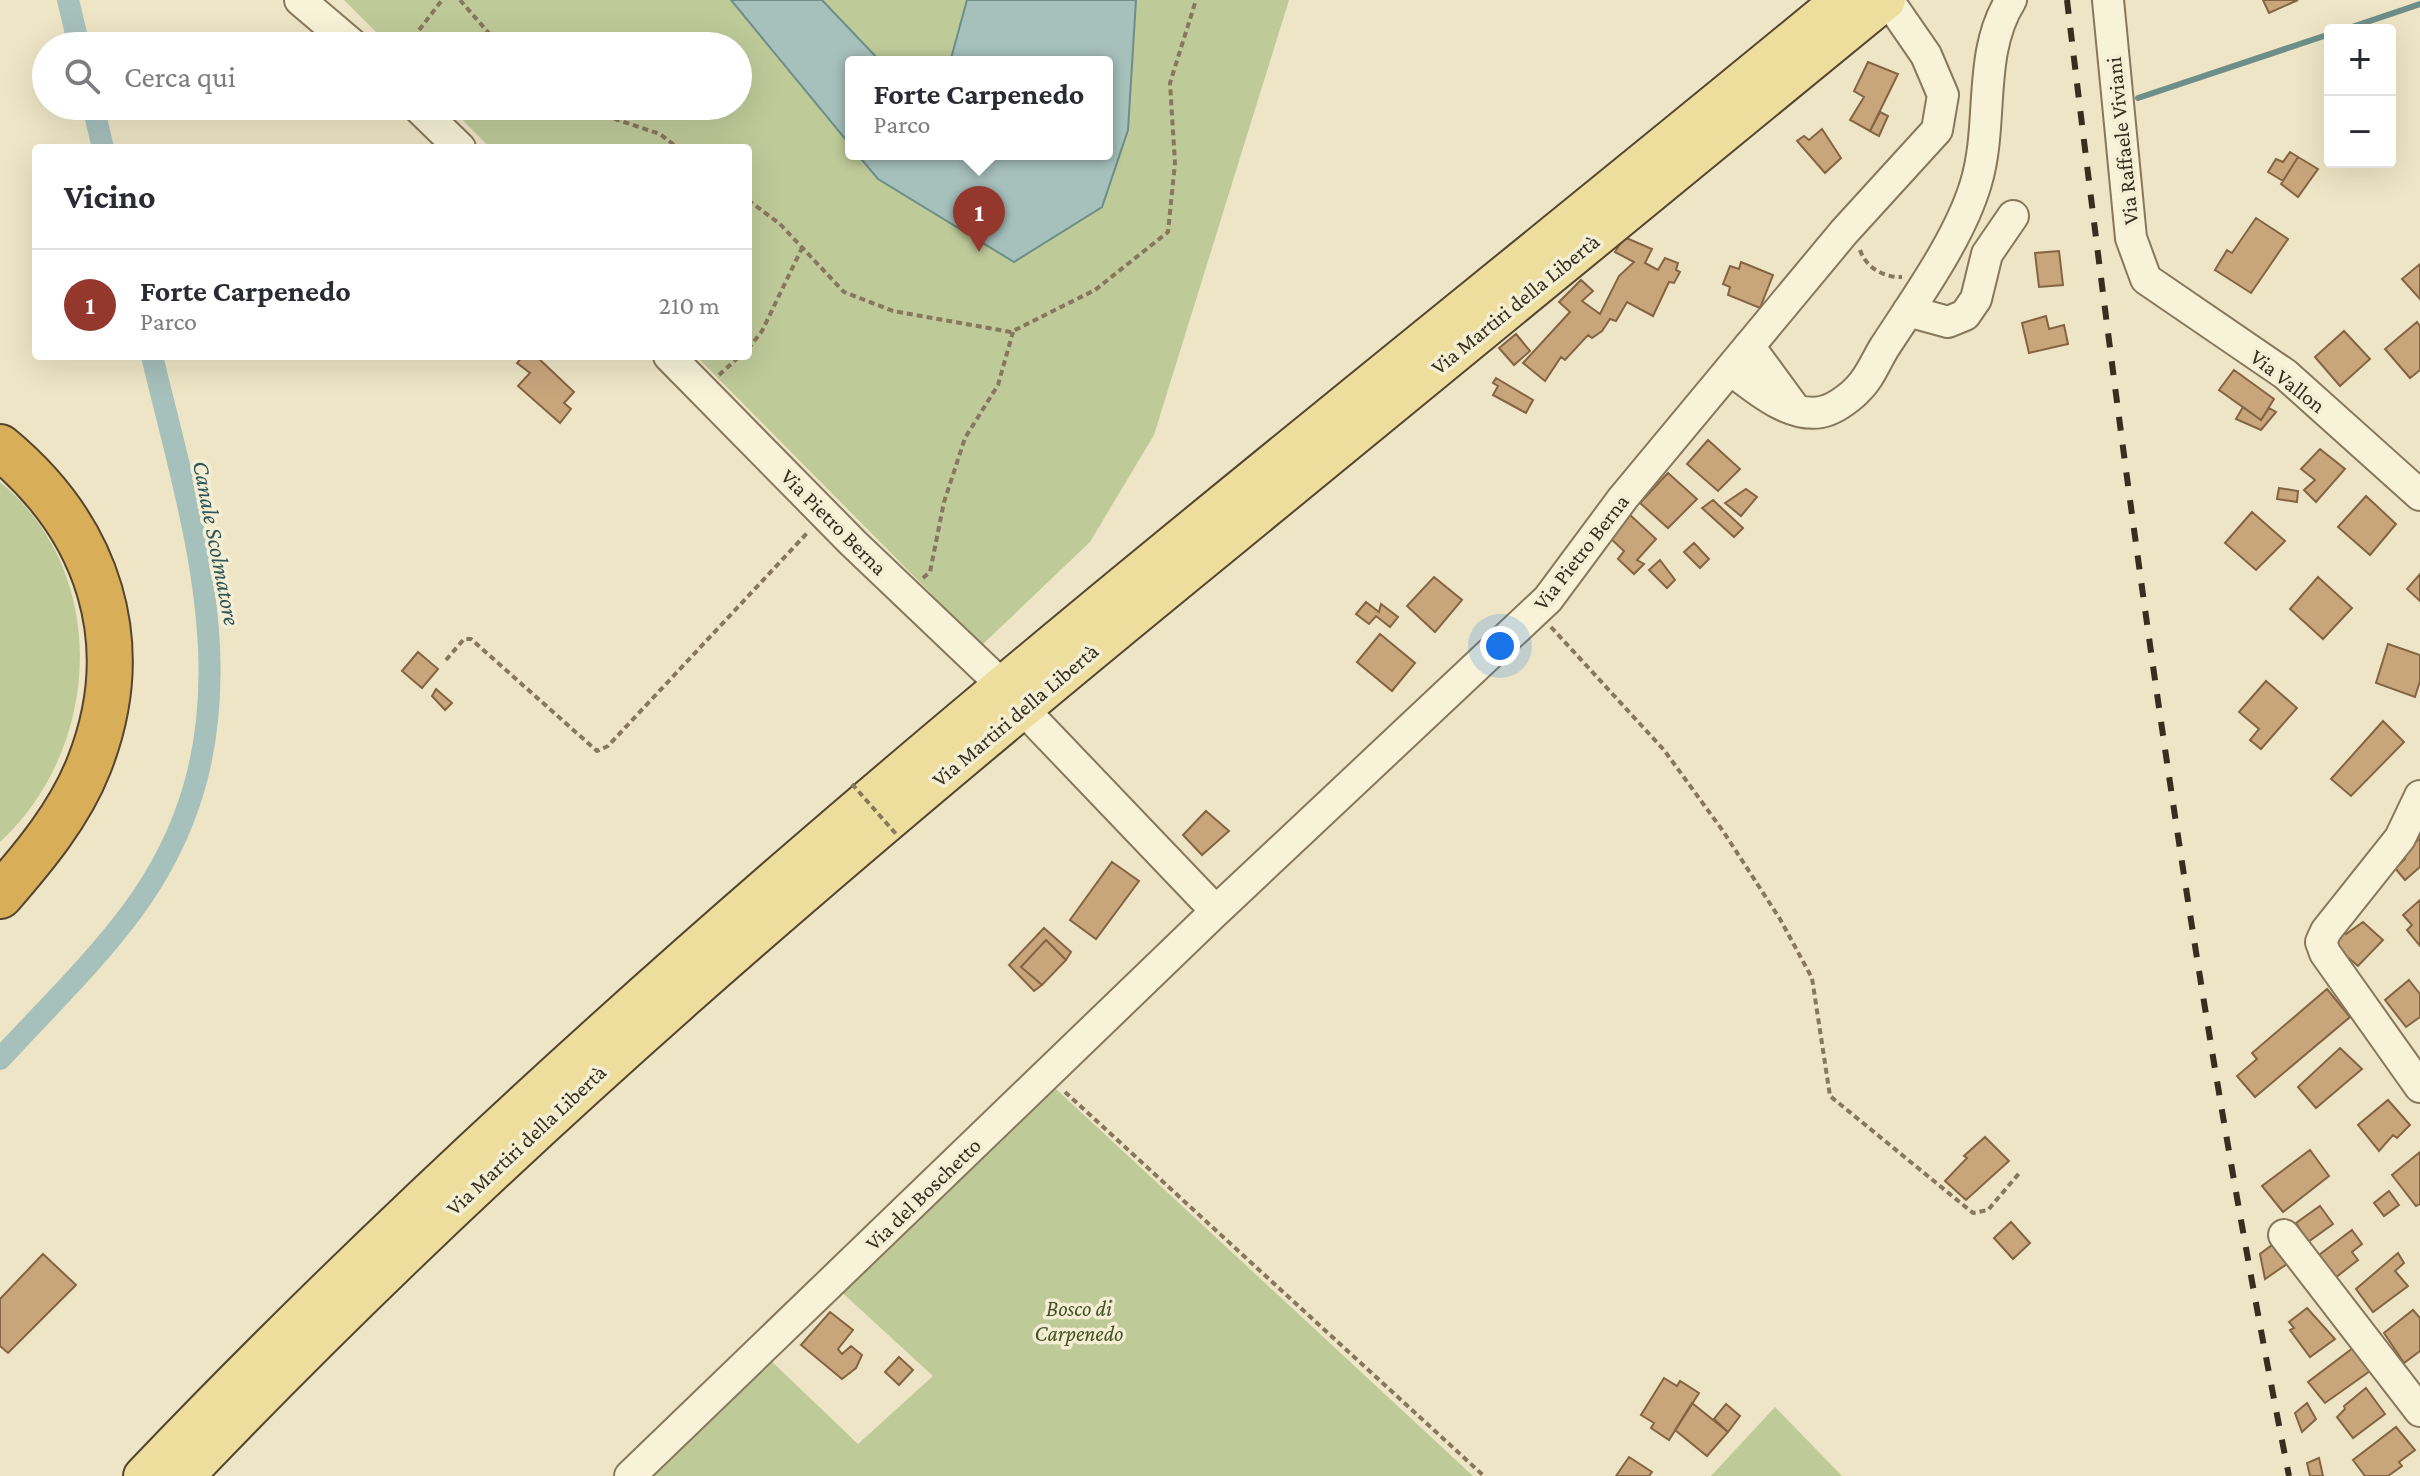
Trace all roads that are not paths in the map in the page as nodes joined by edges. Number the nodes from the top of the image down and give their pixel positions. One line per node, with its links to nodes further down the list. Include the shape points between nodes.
1 (300, 0): 6 (street)
2 (1841, 0): 7 (main road, Via Martiri della Libertà)
3 (1887, 0): 7 (main road, Via Martiri della Libertà); 13 (street, Via Pietro Berna, via 1926,55 1943,95 1937,130)
4 (2011, 0): 12 (street, via 1998,21 1988,76 1987,134 1976,185)
5 (2108, 0): 11 (street, Via Raffaele Viviani, via 2131,238)
6 (338, 32)
7 (1776, 71): 20 (main road, Via Martiri della Libertà)
8 (431, 120): 9 (street)
9 (456, 144)
10 (2013, 216): 12 (street, via 1987,254 1976,299 1965,315 1948,322)
11 (2146, 279): 19 (street, Via Vallon, via 2285,374)
12 (1908, 311): 16 (street, via 1859,389 1827,411)
13 (1749, 346): 15 (street, Via Pietro Berna); 16 (street)
14 (673, 360): 20 (street, Via Pietro Berna)
15 (1730, 369): 16 (street); 24 (street, Via Pietro Berna, via 1535,611)
16 (1796, 410)
17 (0, 447): 23 (highway, via 43,487 83,548 103,599 110,663 108,699 89,767 53,829)
18 (0, 478): 22 (highway, via 39,517 68,569 85,621 88,682 77,735 54,790 34,822)
19 (2420, 495)
20 (1012, 697): 24 (street, Via Pietro Berna); 28 (main road, Via Martiri della Libertà, via 586,1043 354,1262); 29 (main road, Via Martiri della Libertà, via 606,1065 375,1283)
21 (2420, 796): 25 (street, via 2400,838 2321,942)
22 (0, 857)
23 (0, 896)
24 (1216, 911): 30 (street, Via del Boschetto)
25 (2420, 1087)
26 (2284, 1235): 27 (street)
27 (2420, 1411)
28 (143, 1476)
29 (185, 1476)
30 (630, 1476)

